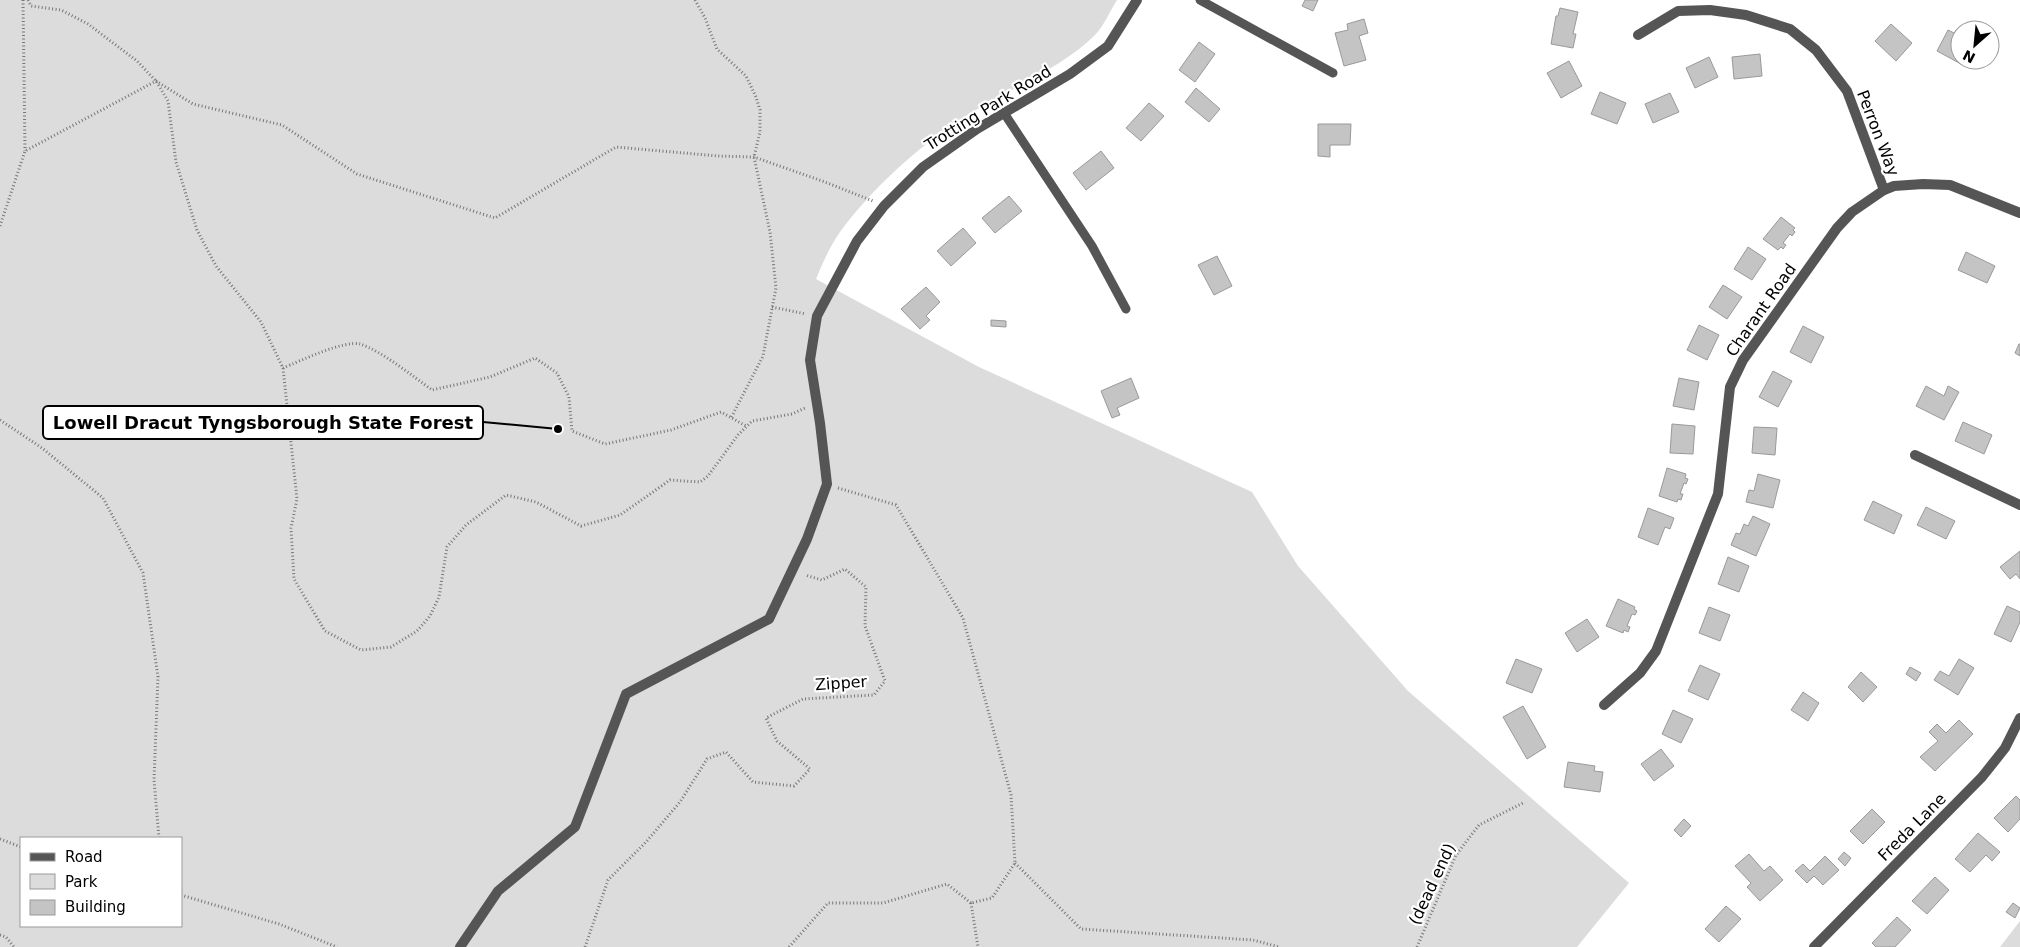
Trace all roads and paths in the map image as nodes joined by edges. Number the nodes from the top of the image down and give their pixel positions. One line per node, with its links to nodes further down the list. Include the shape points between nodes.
1 (23, 0): 10 (path)
2 (28, 0): 8 (path, via 31,6 61,10 88,24 137,61)
3 (694, 0): 11 (path, via 717,49 746,76 756,97 760,132)
4 (1137, 0): 9 (street, Trotting Park Road, via 1108,46 1070,74)
5 (1200, 0): 7 (lane)
6 (1638, 35): 12 (street, Perron Way, via 1678,11 1710,10 1746,15 1790,29 1816,50 1847,91)
7 (1333, 74)
8 (156, 82): 10 (path); 11 (path, via 193,104 282,125 357,174 495,218 616,147); 19 (path, via 168,101 176,162 196,230 216,266 260,322)
9 (1004, 113): 13 (street, Trotting Park Road, via 923,167); 17 (lane, via 1092,246)
10 (25, 151): 15 (path)
11 (754, 157): 13 (path); 16 (path, via 770,232 776,288)
12 (1884, 190): 14 (street, Charant Road, via 1894,186 1950,185); 28 (street, Charant Road, via 1852,212 1837,228 1742,360 1730,387 1718,494 1656,651 1640,673)
13 (884, 206): 18 (street, Trotting Park Road, via 857,242)
14 (2020, 213)
15 (0, 226)
16 (772, 308): 18 (path); 21 (path, via 763,356)
17 (1126, 309)
18 (817, 316): 20 (street, Trotting Park Road, via 810,360)
19 (283, 368): 21 (path, via 334,348 359,344 385,357 432,390 490,377 535,358 557,374 568,397 572,431 605,444 671,430 721,412); 23 (path, via 297,499 291,528 294,579 325,631 360,650 391,647 417,631 430,616 439,597 447,547 466,525 506,495 536,502 581,526 620,515 670,480 700,482)
20 (817, 402): 23 (path, via 792,414 752,421); 25 (street, Trotting Park Road)
21 (731, 418): 23 (path)
22 (0, 420): 31 (path, via 42,448 103,498 144,573 158,677 154,780)
23 (746, 426)
24 (1915, 455): 26 (street)
25 (827, 484): 27 (street, Trotting Park Road); 34 (path, via 896,505 963,618 1011,796)
26 (2020, 505)
27 (792, 571): 40 (street, Trotting Park Road, via 769,619 626,694 575,827 498,891); 41 (path, Zipper, via 822,580 845,569 866,587 865,626 885,681 874,695 803,698 766,718 777,741 810,769 794,786 753,782 726,752 707,759 680,802 608,880)
28 (1604, 705)
29 (2020, 718): 46 (street, Freda Lane, via 2005,748 1982,777)
30 (1523, 803): 45 (path, (dead end), via 1479,825 1456,855)
31 (160, 837)
32 (0, 839): 33 (path)
33 (20, 847)
34 (1015, 863): 36 (path, via 992,898); 44 (path, via 1081,928 1253,940)
35 (182, 895): 39 (path, via 279,924)
36 (971, 903): 42 (path, via 947,884 883,903 828,903); 43 (path)
37 (0, 935): 38 (path)
38 (14, 947)
39 (337, 947)
40 (460, 947)
41 (585, 947)
42 (789, 947)
43 (978, 947)
44 (1279, 947)
45 (1417, 947)
46 (1814, 947)

